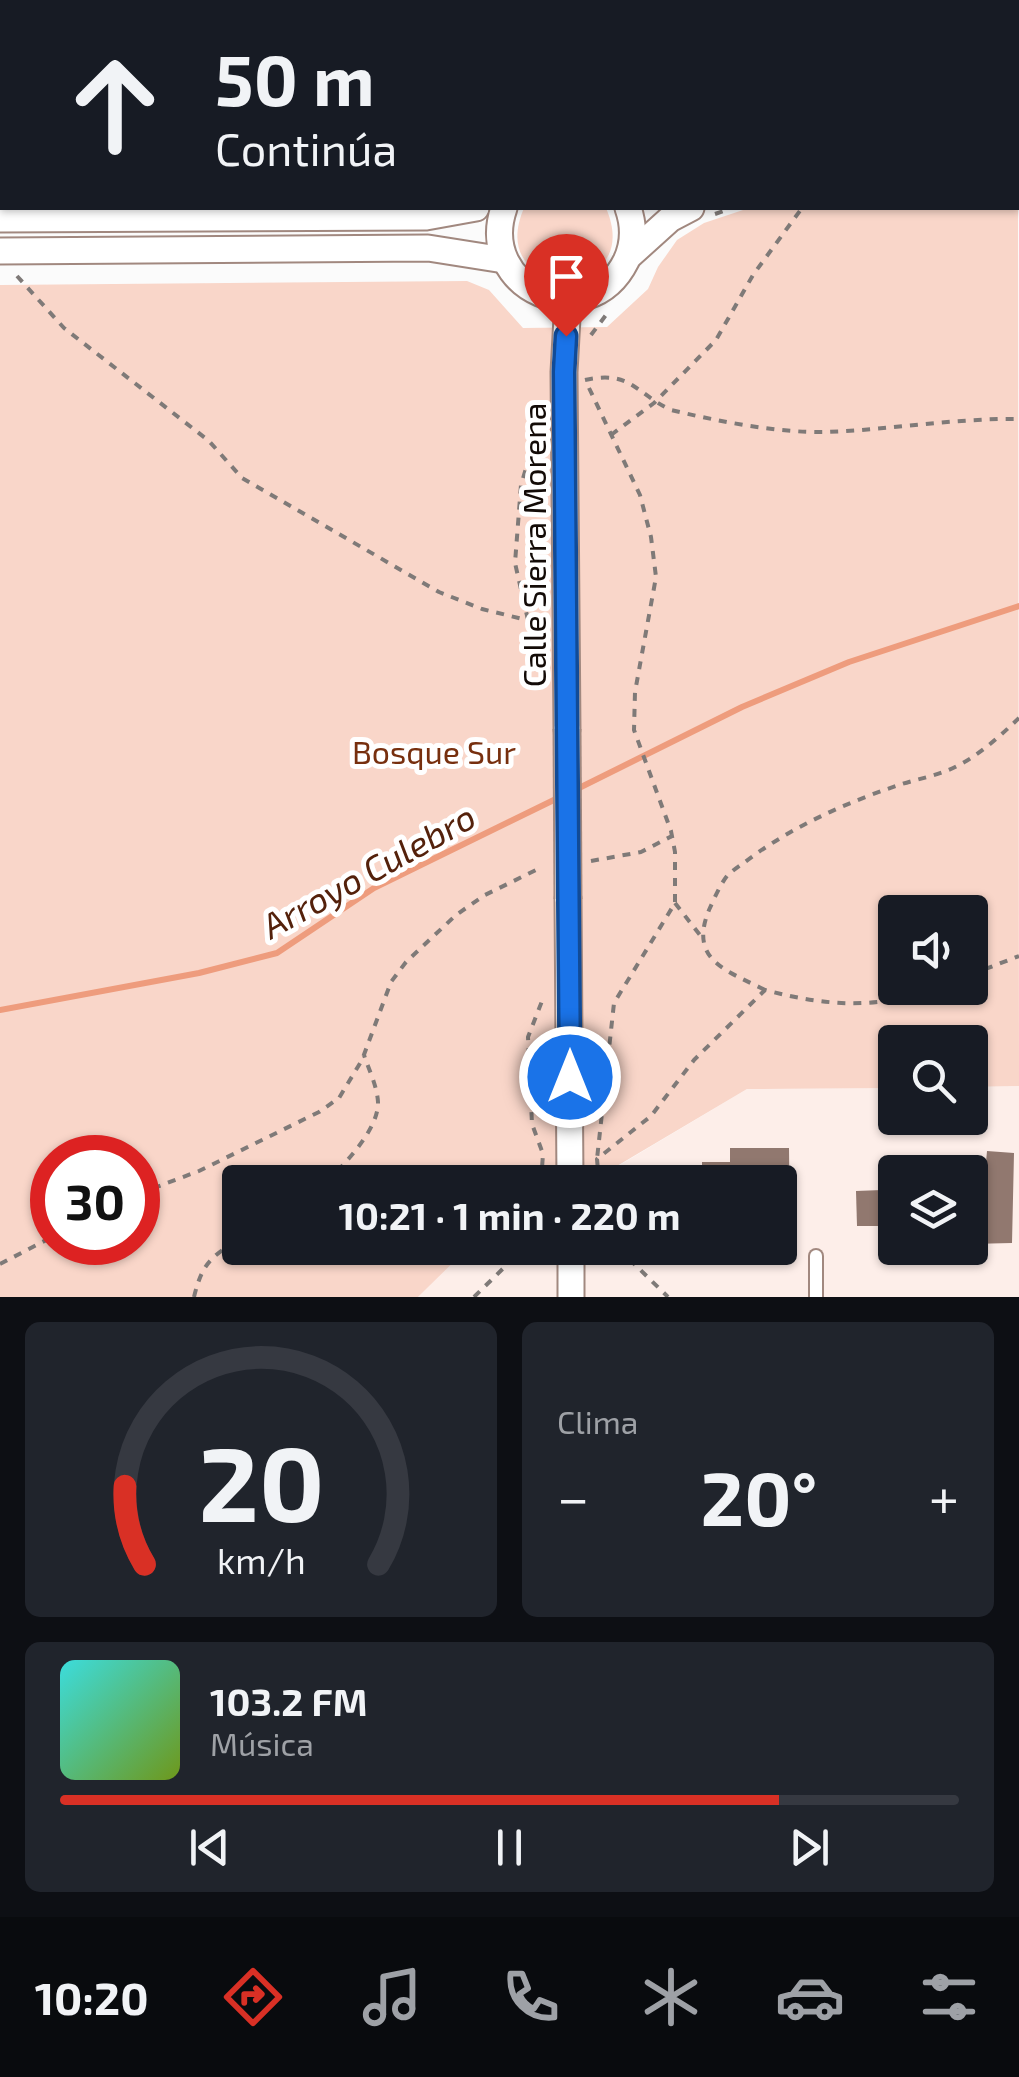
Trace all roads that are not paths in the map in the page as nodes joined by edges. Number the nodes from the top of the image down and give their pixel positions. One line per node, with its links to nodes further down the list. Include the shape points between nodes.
1 (466, 210): 5 (street, via 426,218)
2 (503, 210): 7 (street)
3 (628, 210): 6 (street)
4 (688, 210): 6 (street)
5 (0, 219)
6 (629, 256): 9 (street, via 605,287)
7 (504, 260): 8 (street, via 428,248); 9 (street, via 530,290)
8 (6, 262)
9 (568, 300): 10 (street, Calle Sierra Morena, bridge)
10 (570, 1165)
11 (816, 1256): 14 (lane)
12 (571, 1265): 13 (street)
13 (571, 1297)
14 (816, 1297)

